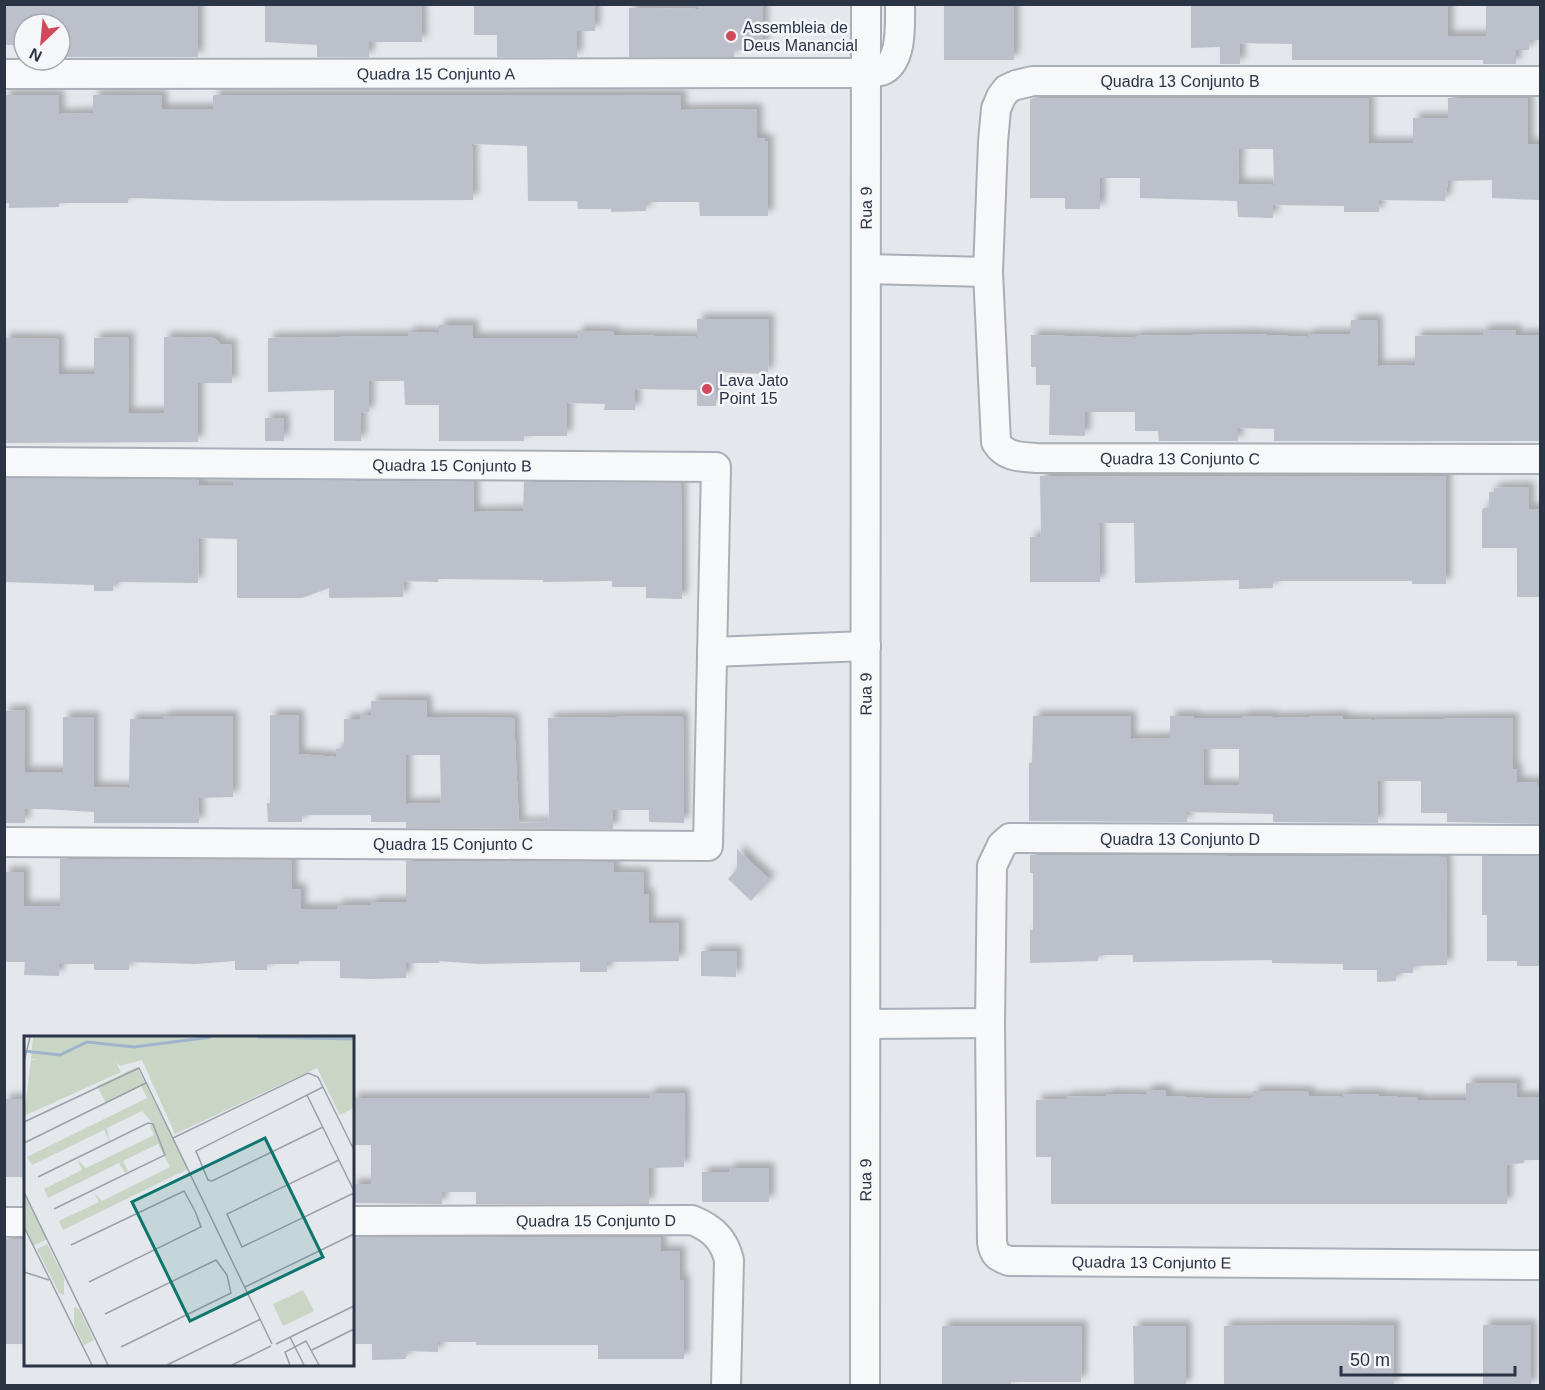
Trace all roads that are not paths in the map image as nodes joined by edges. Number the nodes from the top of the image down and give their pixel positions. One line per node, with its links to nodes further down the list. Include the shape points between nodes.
1 (866, 4): 3 (street, Rua 9)
2 (900, 4): 3 (street, via 899,38 893,59 881,71)
3 (866, 73): 4 (street, Quadra 15 Conjunto A); 6 (street, Rua 9)
4 (4, 74)
5 (1540, 81): 7 (street, Quadra 13 Conjunto B, via 1033,81 1016,85 1007,89 996,110)
6 (866, 269): 7 (street); 10 (street, Rua 9)
7 (988, 272): 8 (street, Quadra 13 Conjunto C, via 996,442 1007,454 1036,458)
8 (1540, 459)
9 (4, 462): 11 (street, Quadra 15 Conjunto B, via 716,467)
10 (866, 646): 11 (street); 15 (street, Rua 9)
11 (712, 652): 13 (street, Quadra 15 Conjunto C, via 708,846)
12 (1540, 840): 14 (street, Quadra 13 Conjunto D, via 1010,838 992,866)
13 (4, 842)
14 (990, 1023): 15 (street); 19 (street, Quadra 13 Conjunto E, via 992,1242 998,1257 1009,1261)
15 (866, 1024): 21 (street, Rua 9)
16 (354, 1221): 20 (street, Quadra 15 Conjunto D, via 692,1220 706,1226 726,1247 729,1260)
17 (4, 1222): 18 (street)
18 (24, 1222)
19 (1540, 1265)
20 (726, 1386)
21 (865, 1386)

